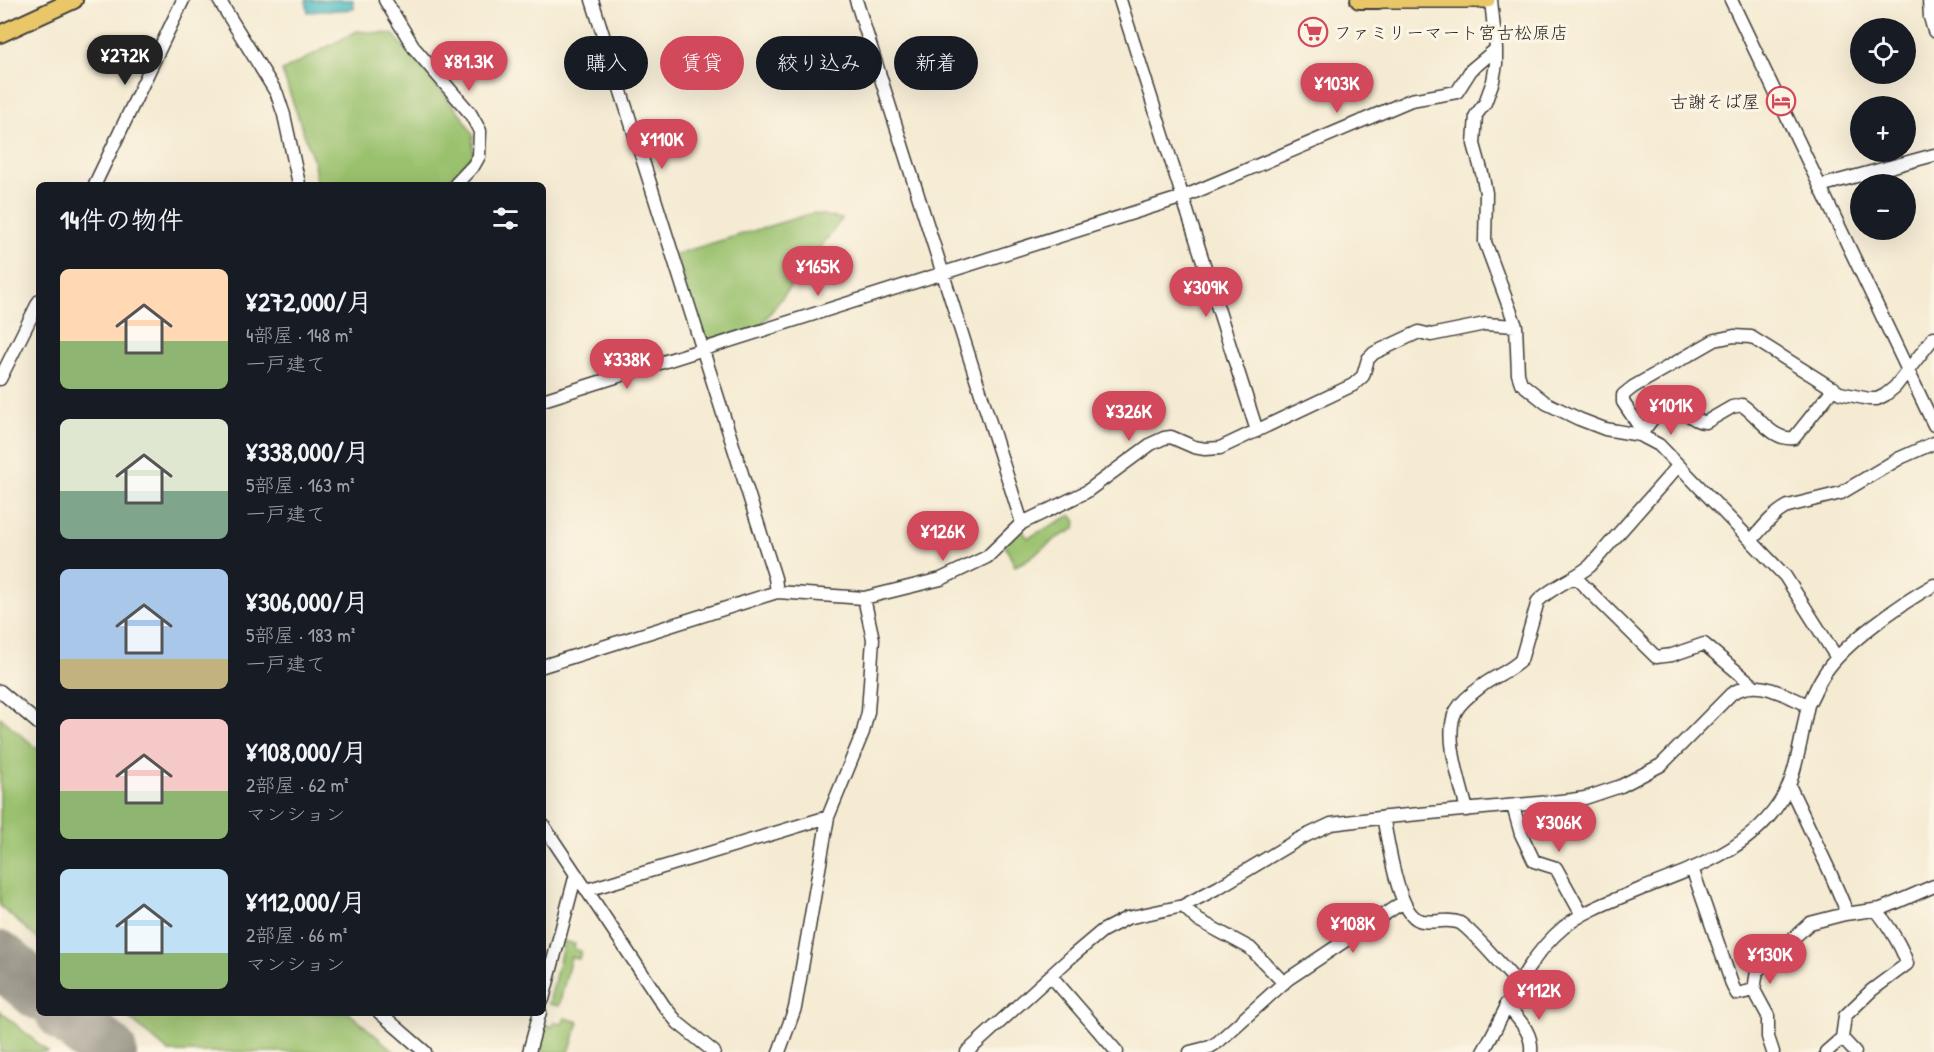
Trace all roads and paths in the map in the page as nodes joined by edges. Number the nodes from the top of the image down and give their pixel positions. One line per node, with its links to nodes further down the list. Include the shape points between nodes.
1 (74, 0): 14 (highway)
2 (183, 0): 18 (street)
3 (219, 0): 19 (street, via 277,94)
4 (385, 0): 20 (street, via 415,49 470,113 480,131 479,156)
5 (592, 0): 27 (street)
6 (856, 0): 23 (street)
7 (1120, 0): 22 (street)
8 (1359, 0): 9 (highway)
9 (1379, 0): 10 (main road)
10 (1440, 0): 11 (main road)
11 (1489, 0): 16 (street)
12 (1731, 0): 21 (street)
13 (1929, 0): 15 (street)
14 (2, 31)
15 (1934, 31)
16 (1496, 49): 22 (street, via 1471,70 1457,92 1411,100); 25 (street, via 1493,81 1476,115 1474,144 1486,193 1486,250)
17 (1934, 155): 21 (street)
18 (96, 182)
19 (299, 182)
20 (458, 182)
21 (1820, 186): 28 (street)
22 (1183, 197): 23 (street); 33 (street)
23 (944, 273): 27 (street); 37 (street)
24 (36, 307): 29 (street)
25 (1516, 326): 33 (street, via 1485,324 1431,335 1419,332 1374,353 1363,376 1353,385); 34 (street, via 1518,374 1529,391 1546,403 1605,429)
26 (1934, 337): 28 (street)
27 (702, 350): 31 (street); 41 (street)
28 (1908, 371): 30 (street, via 1895,387 1877,399 1858,398); 32 (street)
29 (0, 379)
30 (1834, 388): 34 (street, via 1794,438 1774,434 1742,405 1701,423 1678,407 1662,408); 34 (street, via 1751,337 1716,340 1623,396)
31 (546, 399)
32 (1934, 425)
33 (1257, 431): 37 (street, via 1220,448 1205,449 1164,438 1150,444 1086,492)
34 (1642, 434): 36 (street, via 1659,445)
35 (1934, 443): 38 (street, via 1841,493 1788,506 1774,515)
36 (1678, 466): 38 (street); 39 (street, via 1609,546)
37 (1022, 523): 42 (street, via 987,557 942,579)
38 (1752, 540): 43 (street, via 1785,576)
39 (1575, 577): 45 (street, via 1656,657 1672,656 1704,644); 51 (street, via 1538,601 1521,660 1474,692 1457,710 1452,741)
40 (1934, 585): 43 (street)
41 (777, 592): 42 (street); 44 (street)
42 (864, 598): 52 (street, via 873,639 868,712)
43 (1837, 658): 47 (street)
44 (546, 665)
45 (1754, 686): 47 (street); 50 (street, via 1731,694 1661,765 1640,778 1585,798)
46 (0, 691): 48 (street)
47 (1808, 705): 49 (street)
48 (36, 721)
49 (1788, 785): 55 (street, via 1776,807 1749,836 1721,856); 62 (street, via 1829,870)
50 (1513, 806): 51 (street); 63 (street, via 1534,861 1556,868)
51 (1467, 810): 53 (street)
52 (828, 817): 58 (street); 77 (street, via 795,1008)
53 (1383, 817): 59 (street); 60 (street, via 1342,821 1316,830)
54 (546, 829): 56 (street)
55 (1692, 868): 63 (street); 68 (street, via 1732,987 1737,994)
56 (576, 874): 58 (street); 67 (street)
57 (1934, 886): 61 (street)
58 (587, 890): 76 (street, via 664,1006 678,1023)
59 (1403, 902): 65 (street); 66 (street, via 1422,921 1449,920 1464,926)
60 (1184, 906): 64 (street, via 1127,918 1102,931); 65 (street, via 1198,920 1250,948)
61 (1876, 910): 62 (street); 72 (street, via 1907,964 1845,1016)
62 (1845, 914): 68 (street, via 1810,923 1757,971)
63 (1582, 915): 66 (street, via 1552,939)
64 (1052, 976): 78 (street); 79 (street)
65 (1284, 983): 73 (street)
66 (1518, 983): 69 (street)
67 (546, 988)
68 (1754, 990): 83 (street, via 1768,1016)
69 (1506, 1004): 81 (street); 82 (street, via 1527,1029)
70 (384, 1016): 74 (street)
71 (539, 1016): 75 (street)
72 (1842, 1038): 84 (street); 85 (street)
73 (1211, 1050): 80 (street)
74 (425, 1052)
75 (529, 1052)
76 (714, 1052)
77 (779, 1052)
78 (967, 1052)
79 (1117, 1052)
80 (1190, 1052)
81 (1484, 1052)
82 (1531, 1052)
83 (1773, 1052)
84 (1826, 1052)
85 (1855, 1052)

